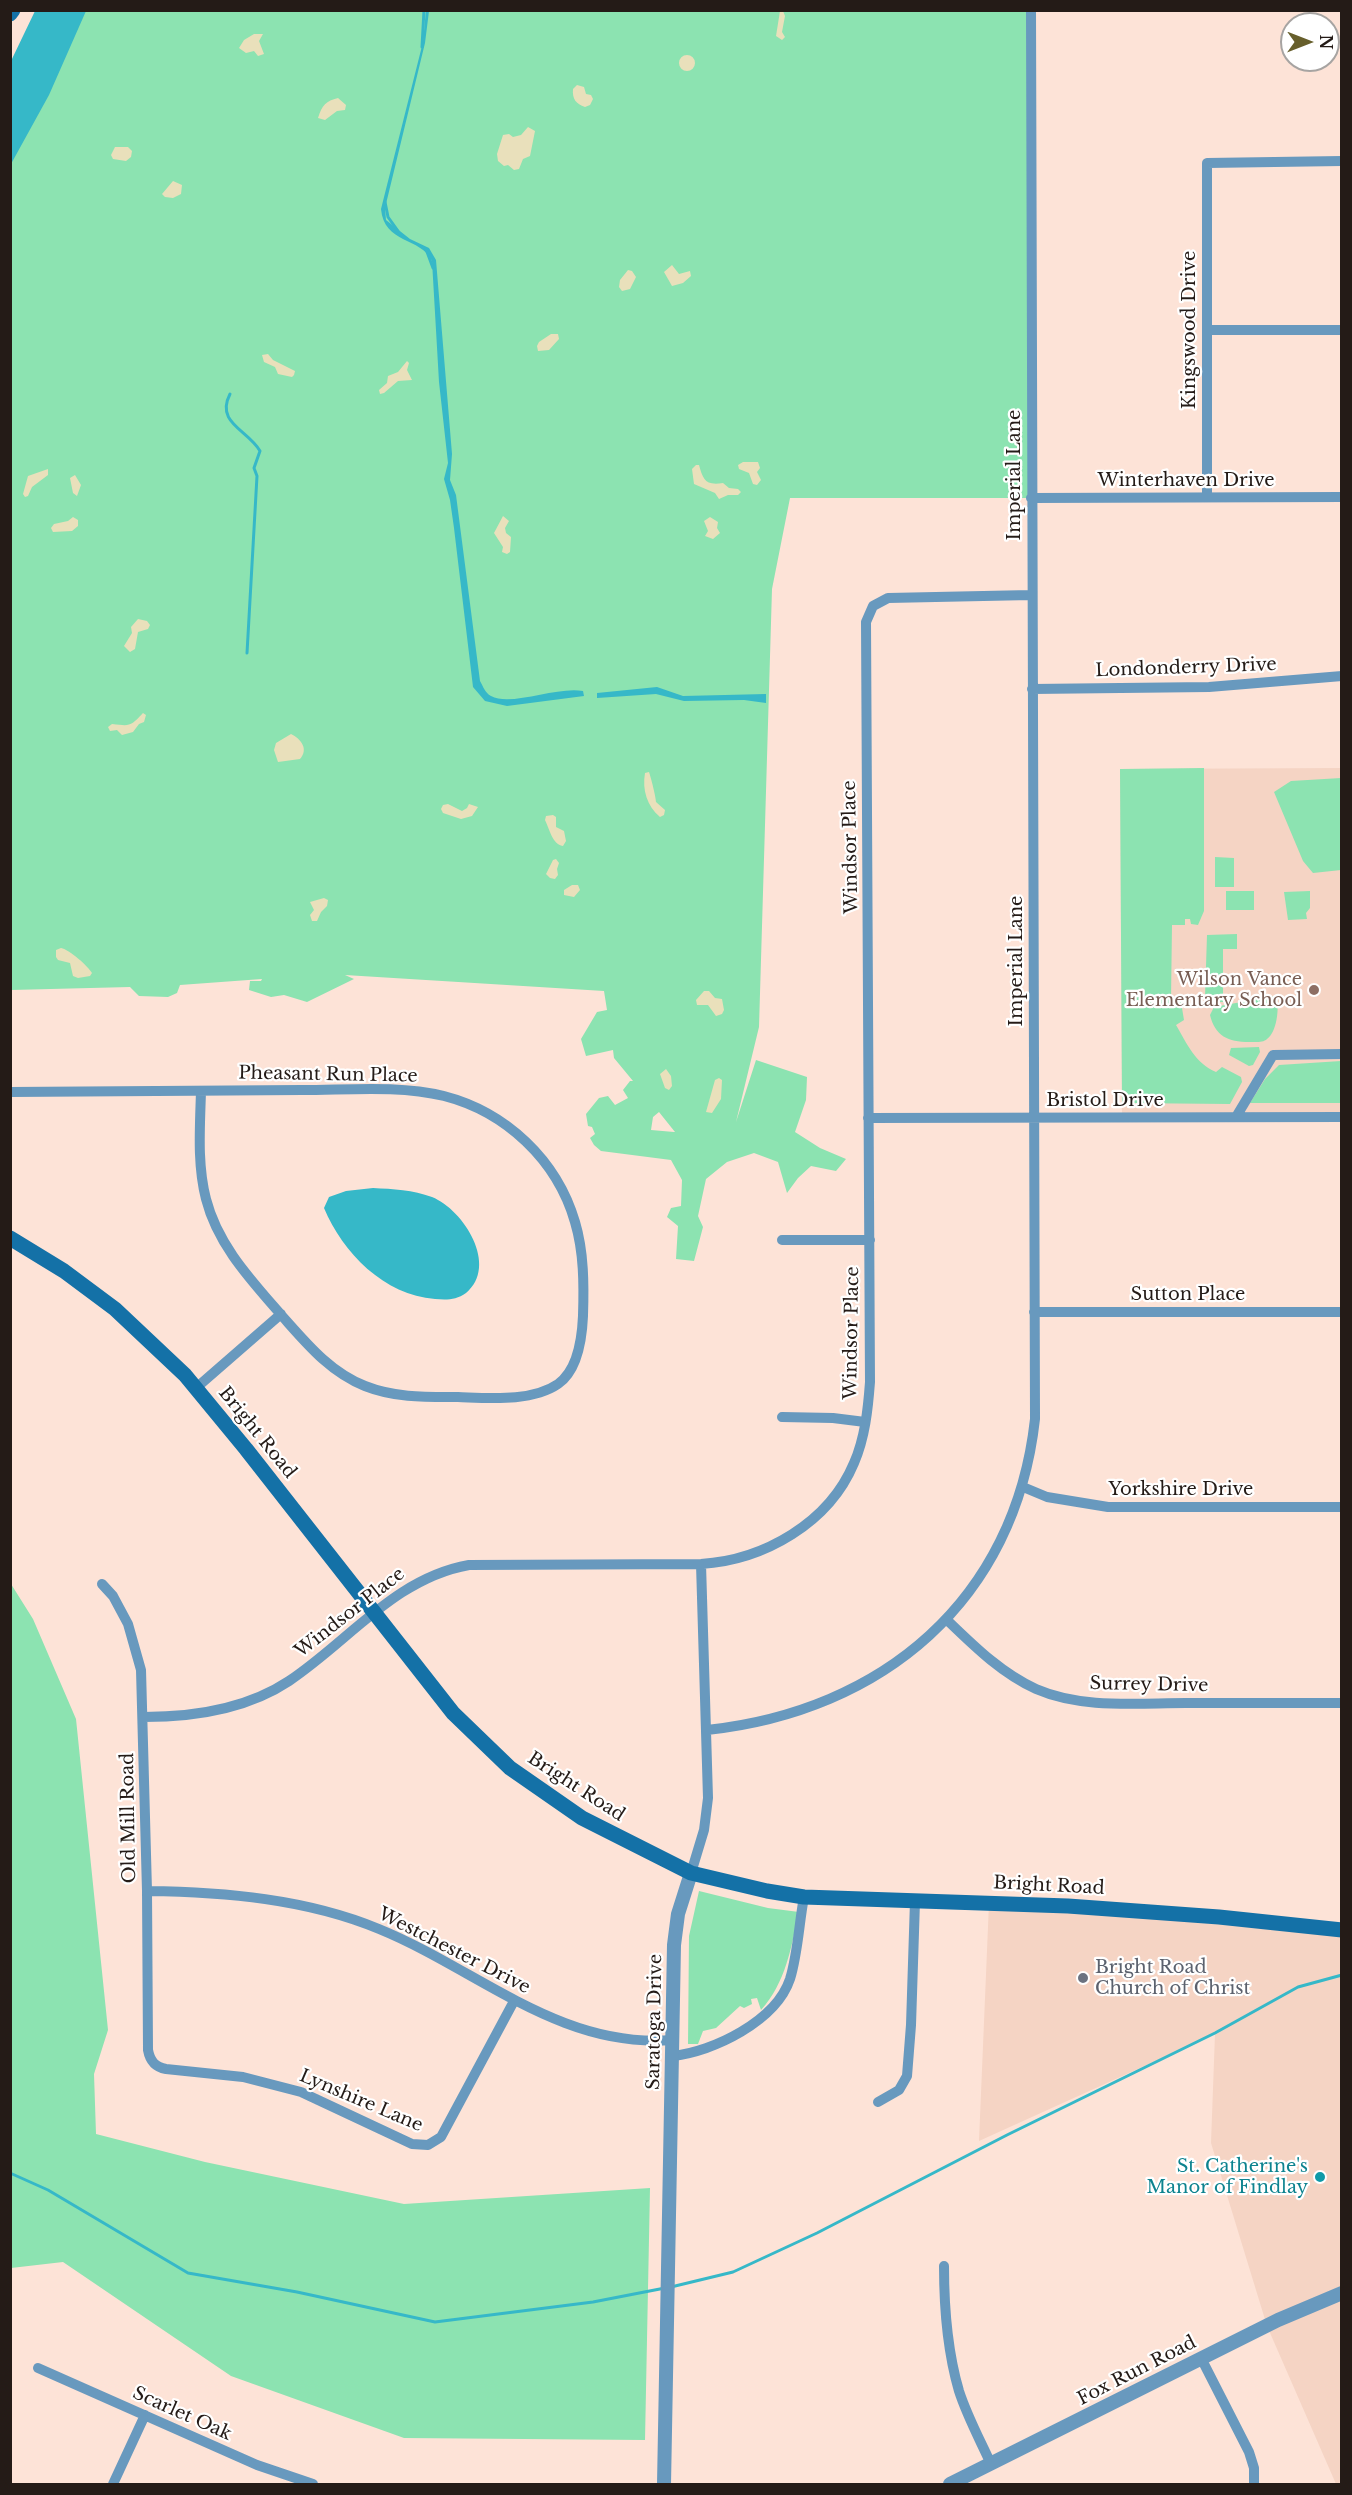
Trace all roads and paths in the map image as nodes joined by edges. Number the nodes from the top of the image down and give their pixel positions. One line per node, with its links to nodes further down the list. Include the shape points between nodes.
1 (1030, 10): 7 (street, Imperial Lane)
2 (1341, 161): 3 (street, Kingswood Drive, via 1207,163)
3 (1207, 330): 4 (street); 5 (street, Kingswood Drive)
4 (1341, 330)
5 (1208, 497): 6 (street, Winterhaven Drive); 7 (street, Winterhaven Drive)
6 (1341, 497)
7 (1031, 498): 8 (street, Imperial Lane)
8 (1032, 595): 10 (street, Imperial Lane); 16 (street, Windsor Place, via 888,598 873,606 868,614)
9 (1341, 676): 10 (street, Londonderry Drive, via 1209,687)
10 (1032, 689): 17 (street, Imperial Lane)
11 (1341, 1054): 14 (street, via 1273,1055)
12 (201, 1091): 13 (street, Pheasant Run Place); 23 (street, Pheasant Run Place, via 201,1170 211,1216 234,1258); 23 (street, Pheasant Run Place, via 400,1090 447,1097 490,1115 528,1143 552,1174 570,1209 582,1254 581,1341 563,1380 543,1390 452,1397 377,1390 348,1378 323,1360)
13 (10, 1092)
14 (1236, 1117): 15 (street, Bristol Drive); 17 (street, Bristol Drive)
15 (1341, 1117)
16 (868, 1118): 17 (street, Bristol Drive); 20 (street, Windsor Place)
17 (1034, 1118): 21 (street, Imperial Lane)
18 (10, 1238): 24 (main road, Bright Road, via 115,1309)
19 (782, 1240): 20 (street)
20 (870, 1240): 26 (street, Windsor Place, via 870,1382)
21 (1034, 1312): 22 (street, Sutton Place); 27 (street, Imperial Lane, via 1035,1419)
22 (1341, 1312)
23 (281, 1314): 24 (street)
24 (196, 1388): 31 (main road, Bright Road)
25 (782, 1417): 26 (street)
26 (865, 1422): 29 (street, Windsor Place, via 860,1449 848,1477 813,1519 760,1552)
27 (1023, 1487): 28 (street, Yorkshire Drive, via 1047,1497 1108,1507); 32 (street, Imperial Lane, via 991,1556)
28 (1341, 1507)
29 (701, 1564): 31 (street, Windsor Place, via 469,1565 429,1576); 35 (street, Saratoga Drive)
30 (102, 1584): 34 (street, Old Mill Road, via 121,1610 134,1639 141,1670)
31 (374, 1613): 34 (street, Windsor Place, via 289,1681 261,1696 200,1714); 36 (main road, Bright Road, via 453,1713 510,1768 582,1818)
32 (946, 1619): 33 (street, Surrey Drive, via 1005,1671 1063,1697 1110,1703); 35 (street, Imperial Lane, via 899,1662 832,1700 765,1721)
33 (1341, 1702)
34 (144, 1718): 37 (street, Old Mill Road)
35 (707, 1730): 36 (street, Saratoga Drive, via 706,1814)
36 (691, 1873): 38 (main road, Bright Road); 42 (street, Saratoga Drive, via 676,1929)
37 (147, 1891): 41 (street, Westchester Drive, via 262,1899 363,1923 426,1951); 44 (street, Old Mill Road, via 148,2050)
38 (804, 1897): 39 (main road, Bright Road); 43 (street, via 790,1980 775,2003 757,2022 707,2050)
39 (915, 1901): 40 (main road, Bright Road, via 1080,1906); 45 (street, via 908,2069 899,2090)
40 (1341, 1930)
41 (514, 2001): 42 (street, Westchester Drive, via 582,2030 629,2039); 44 (street, Lynshire Lane, via 441,2137 428,2145 412,2144 301,2092 243,2077 160,2068)
42 (672, 2040): 43 (street, Saratoga Drive)
43 (672, 2056): 54 (street, Saratoga Drive)
44 (152, 2061)
45 (878, 2102)
46 (944, 2266): 51 (street, via 951,2361 967,2413)
47 (1341, 2293): 48 (street, Fox Run Road)
48 (1201, 2358): 51 (street, Fox Run Road); 56 (street, via 1250,2452)
49 (38, 2368): 50 (street, Scarlet Oak)
50 (145, 2415): 52 (street); 53 (street, Scarlet Oak, via 257,2465)
51 (991, 2464): 55 (street, Fox Run Road)
52 (113, 2484)
53 (313, 2484)
54 (664, 2484)
55 (950, 2484)
56 (1254, 2484)

